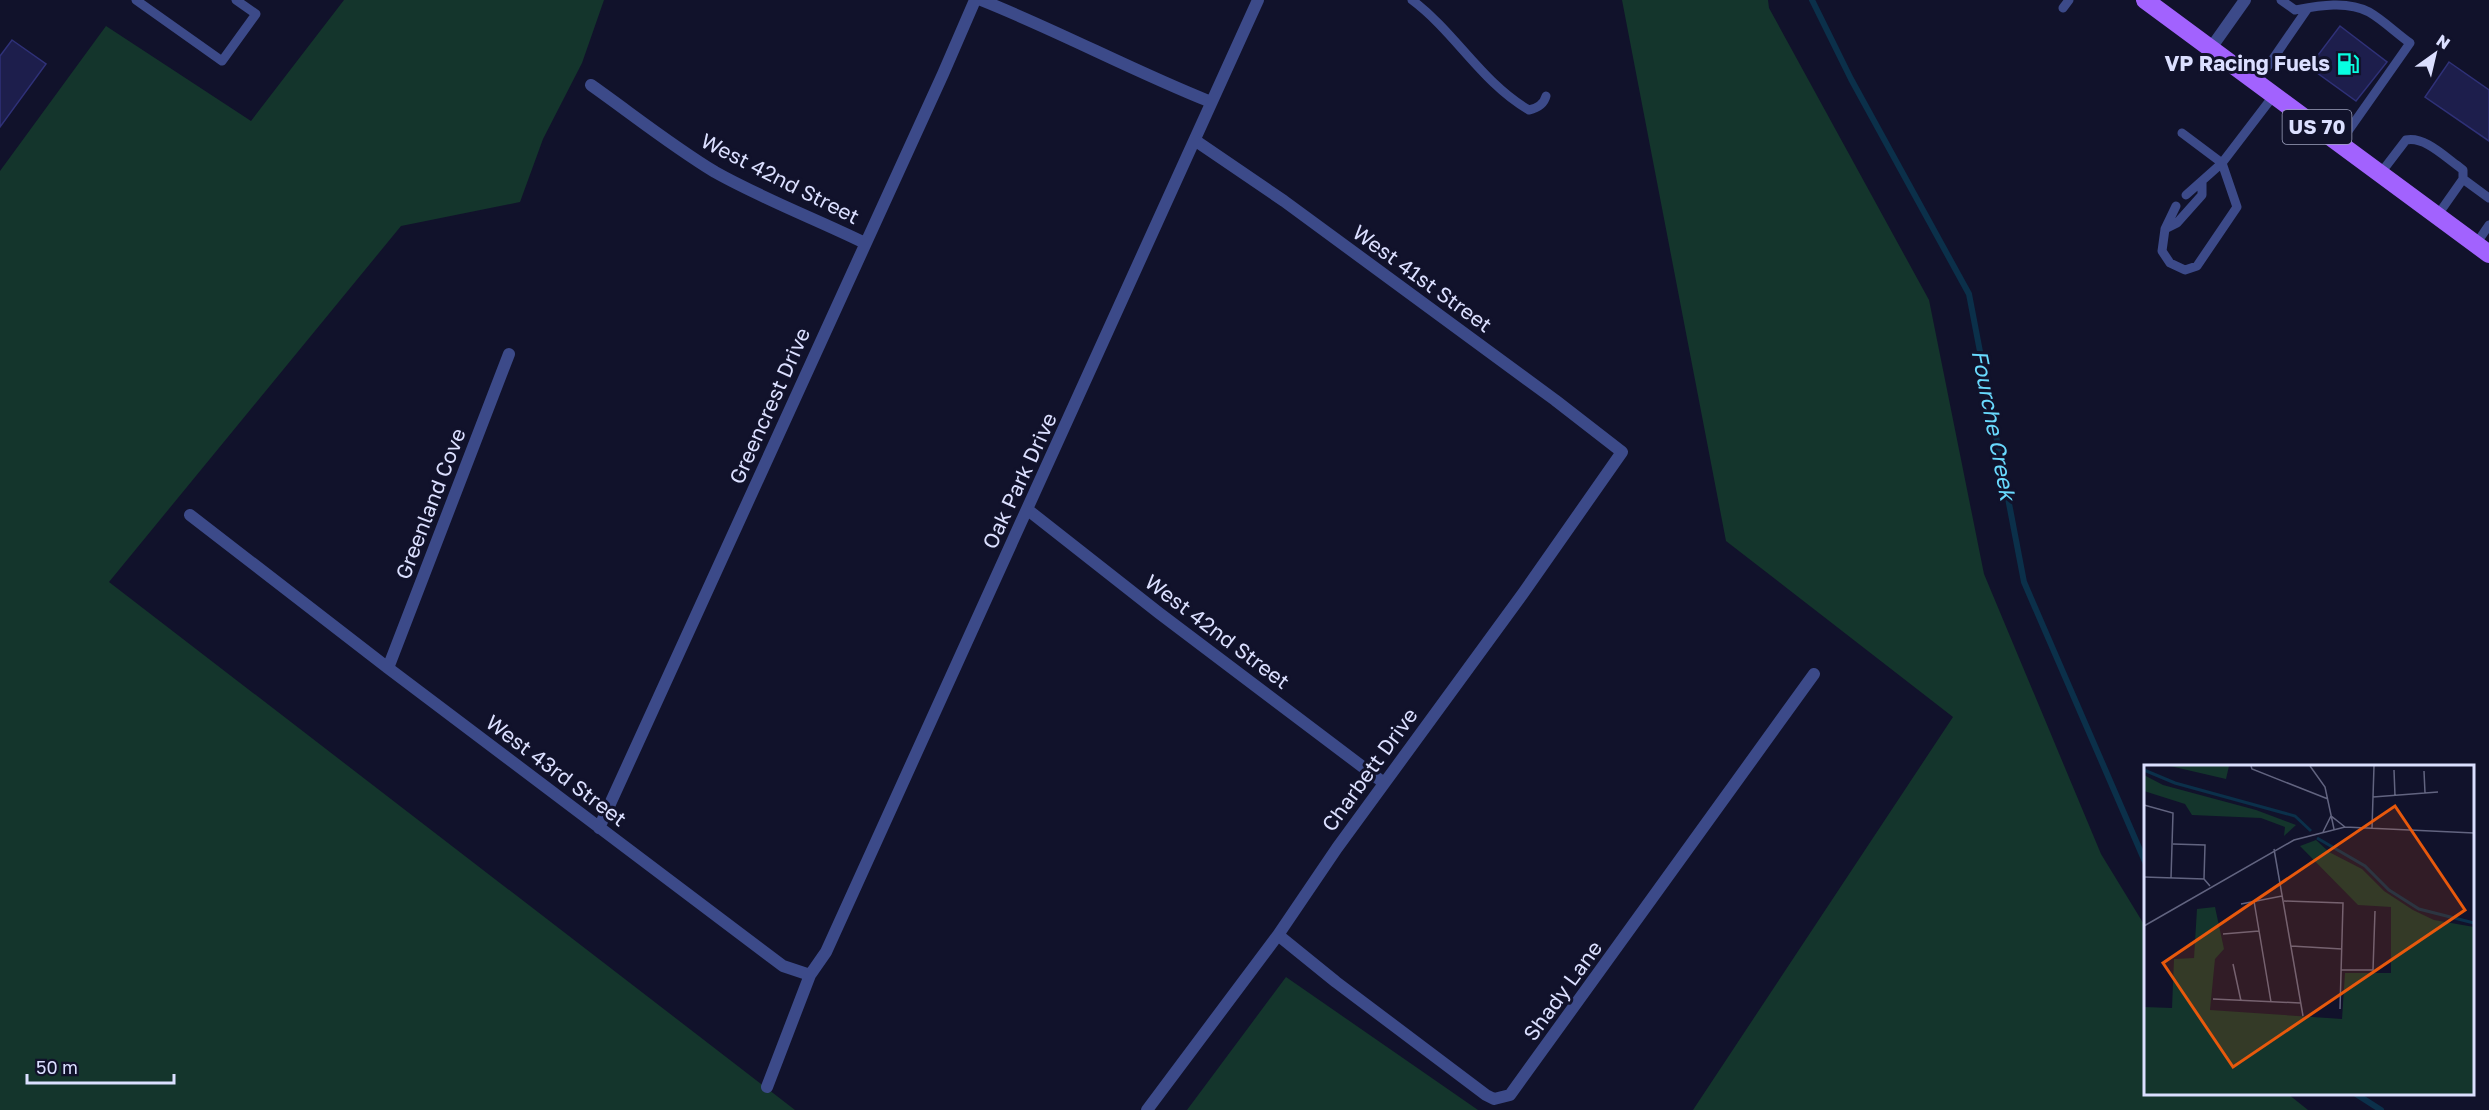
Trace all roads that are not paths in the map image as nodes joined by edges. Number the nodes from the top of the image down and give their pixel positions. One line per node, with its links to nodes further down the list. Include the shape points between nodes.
1 (136, 0): 2 (lane, via 222,61 256,14)
2 (236, 0)
3 (975, 0): 30 (street, Greencrest Drive)
4 (981, 0): 16 (street)
5 (1258, 0): 16 (street, Oak Park Drive)
6 (1412, 0): 15 (lane, via 1511,99 1529,110 1545,101)
7 (2145, 0): 11 (main road, US 70)
8 (2245, 0): 11 (street)
9 (2281, 0): 10 (lane, via 2295,10)
10 (2308, 8): 12 (lane); 19 (lane, via 2343,6 2367,11 2410,43)
11 (2211, 48): 12 (main road, US 70)
12 (2256, 82): 14 (main road, US 70)
13 (591, 85): 30 (street, West 42nd Street, via 716,172)
14 (2274, 95): 19 (main road, US 70); 20 (lane)
15 (1546, 96)
16 (1211, 102): 18 (street, Oak Park Drive)
17 (2182, 133): 20 (lane)
18 (1196, 141): 33 (street, West 41st Street, via 1284,201); 34 (street, Oak Park Drive)
19 (2339, 144): 21 (main road, US 70)
20 (2222, 163): 23 (lane); 29 (lane, via 2238,207 2197,266 2185,270 2170,263 2162,251)
21 (2380, 174): 22 (lane, via 2406,140 2411,139 2421,141 2458,166 2463,170); 27 (main road, US 70)
22 (2463, 179): 25 (lane); 27 (lane)
23 (2202, 182): 24 (lane); 29 (lane, via 2202,195 2177,223)
24 (2186, 195)
25 (2489, 198)
26 (2176, 206): 29 (lane)
27 (2437, 216): 31 (main road, US 70)
28 (2489, 225): 31 (lane)
29 (2165, 229)
30 (865, 243): 39 (street, Greencrest Drive)
31 (2483, 249)
32 (509, 354): 36 (street, Greenland Cove)
33 (1622, 452): 38 (street, Charbett Drive)
34 (1028, 510): 38 (street, West 42nd Street); 41 (street, Oak Park Drive, via 826,952)
35 (190, 515): 36 (street, West 43rd Street)
36 (388, 668): 39 (street, West 43rd Street)
37 (1814, 674): 40 (street, Shady Lane, via 1514,1091 1503,1099 1486,1095)
38 (1384, 783): 40 (street, Charbett Drive)
39 (599, 828): 41 (street, West 43rd Street, via 783,966)
40 (1278, 935): 43 (street, Charbett Drive)
41 (810, 975): 42 (street)
42 (767, 1087)
43 (1147, 1110)

